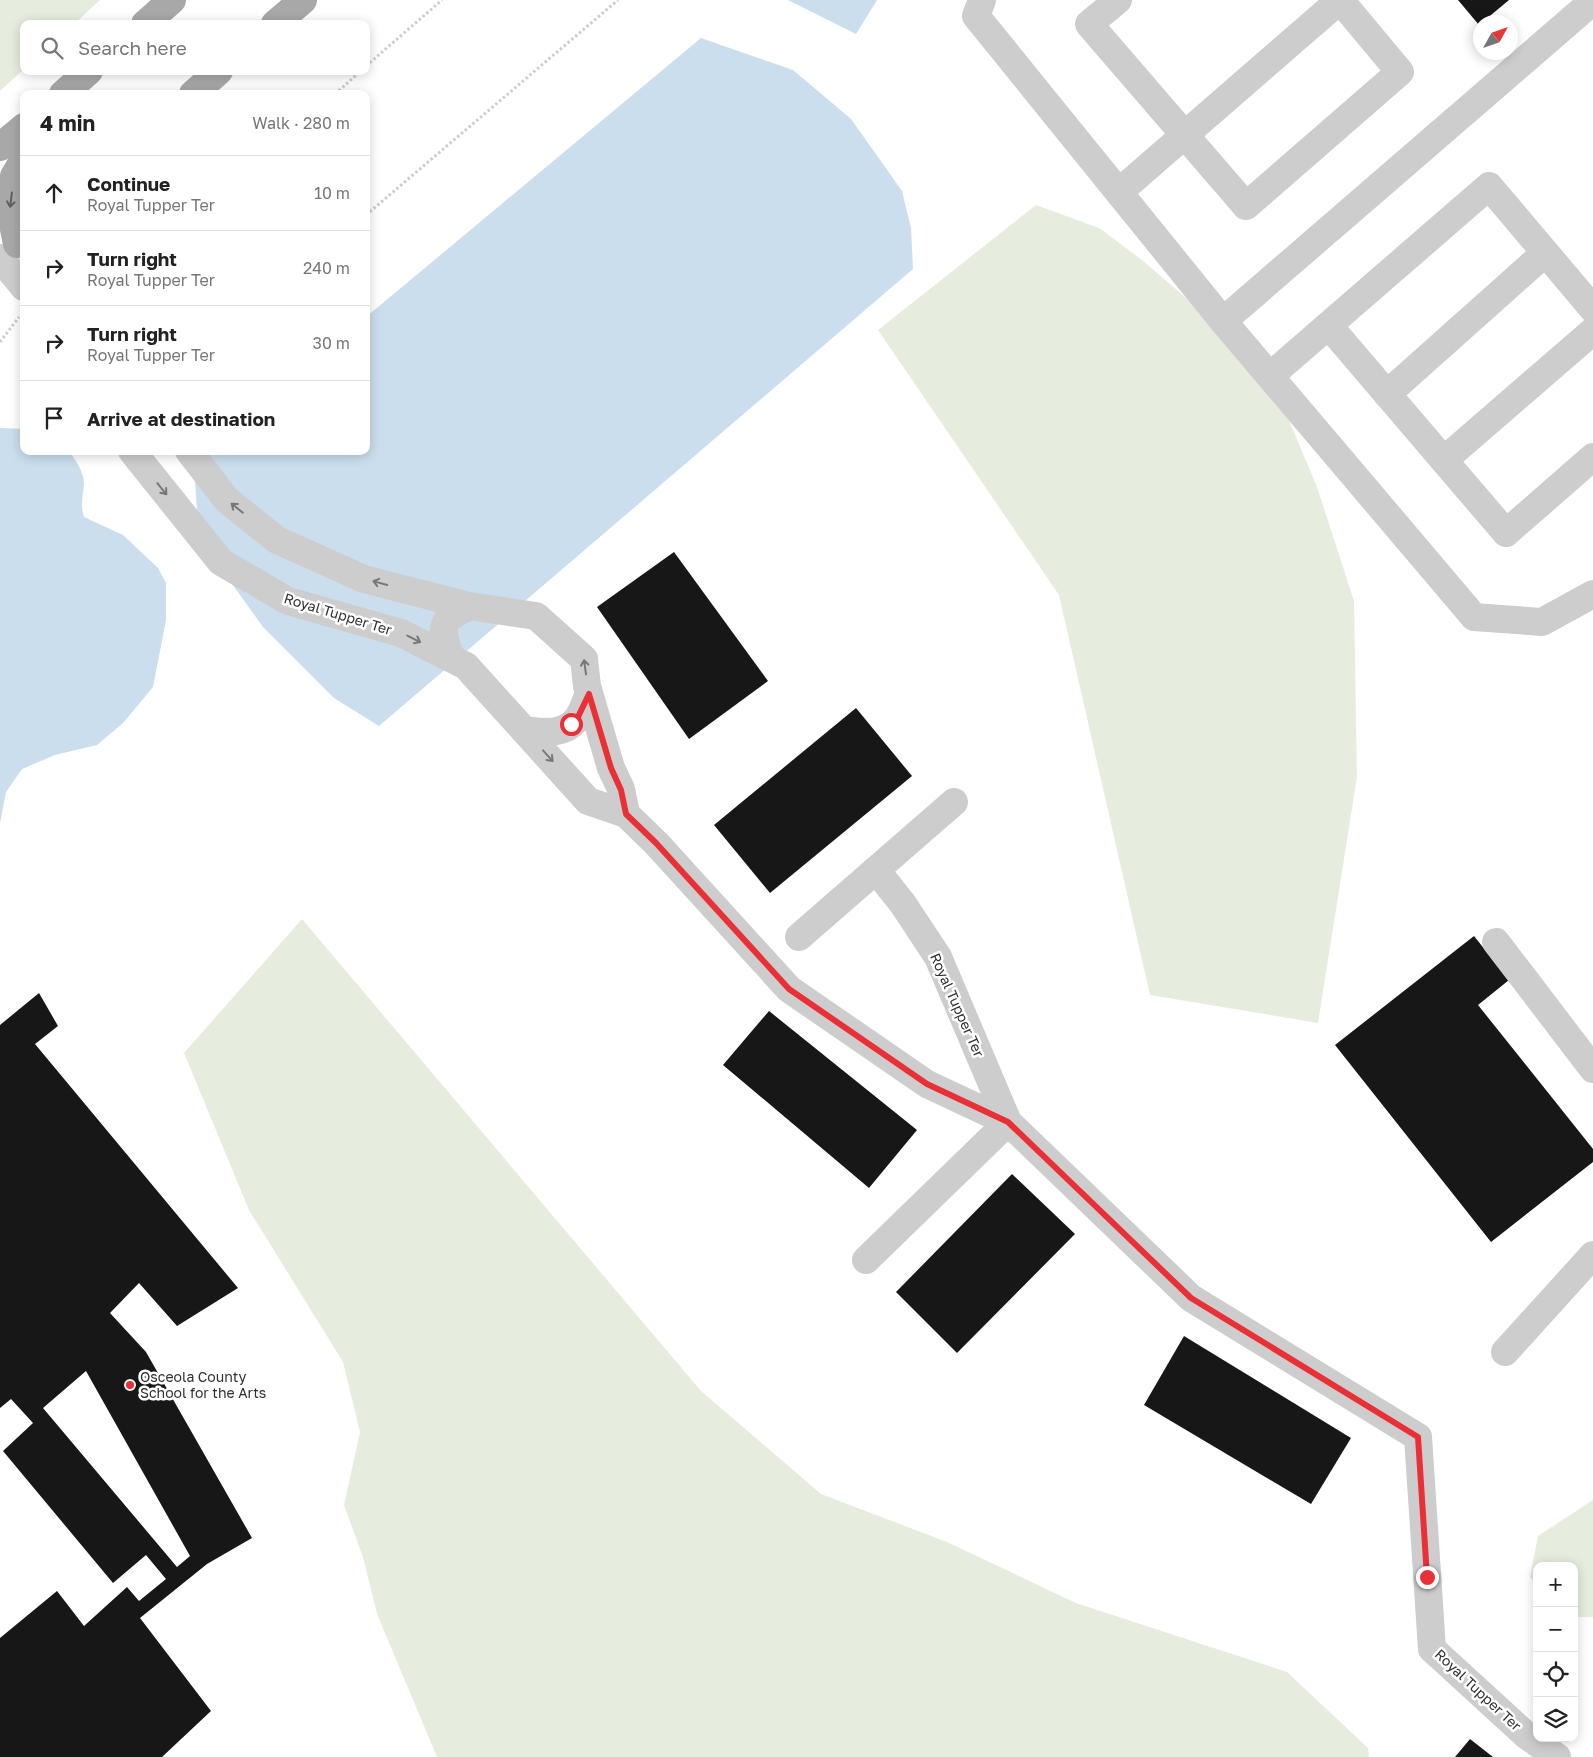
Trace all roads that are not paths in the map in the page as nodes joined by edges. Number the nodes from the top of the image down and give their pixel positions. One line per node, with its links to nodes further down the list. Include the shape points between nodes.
1 (172, 0): 6 (main road)
2 (303, 0): 7 (main road)
3 (982, 0): 16 (street, via 976,16)
4 (1118, 0): 13 (street, via 1090,24)
5 (1593, 1): 21 (street)
6 (150, 20)
7 (280, 20)
8 (84, 75): 10 (main road)
9 (214, 75): 11 (main road)
10 (67, 90)
11 (198, 90)
12 (20, 130): 14 (main road)
13 (1185, 135): 13 (street, via 1246,206 1400,72 1340,0); 16 (street)
14 (0, 147)
15 (20, 166): 17 (main road, one-way to 17, via 14,176 10,209)
16 (1119, 192): 21 (street)
17 (10, 249): 19 (street)
18 (1545, 253): 20 (street); 22 (street, via 1489,186); 25 (street)
19 (20, 276)
20 (1593, 309)
21 (1223, 321): 24 (street)
22 (1329, 326): 24 (street); 25 (street)
23 (1593, 331): 29 (street)
24 (1270, 376): 30 (street, via 1474,617 1542,622)
25 (1388, 394): 29 (street)
26 (135, 455): 32 (street, Royal Tupper Ter, one-way to 32, via 221,562 288,601 402,633)
27 (192, 455): 31 (street, one-way to 27, via 364,579 277,540 227,500)
28 (1593, 457): 29 (street, via 1506,533)
29 (1444, 460)
30 (1593, 594)
31 (469, 606): 32 (street, via 448,620 444,631); 33 (street, one-way to 31, via 584,660 536,616)
32 (450, 658): 34 (street, Royal Tupper Ter, via 466,666)
33 (589, 694): 34 (street, via 577,719 559,731); 36 (street)
34 (524, 730): 36 (street, Royal Tupper Ter, one-way to 36, via 588,801)
35 (954, 802): 37 (street)
36 (626, 814): 41 (street, Royal Tupper Ter, via 789,989 927,1084)
37 (876, 870): 38 (street); 41 (street, Royal Tupper Ter, via 938,957)
38 (800, 937)
39 (1496, 942): 40 (street)
40 (1593, 1069)
41 (1008, 1122): 43 (street); 45 (street, Royal Tupper Ter, via 1191,1298 1418,1437 1432,1649 1526,1735)
42 (1593, 1255): 44 (street)
43 (866, 1260)
44 (1505, 1352)
45 (1557, 1757)

